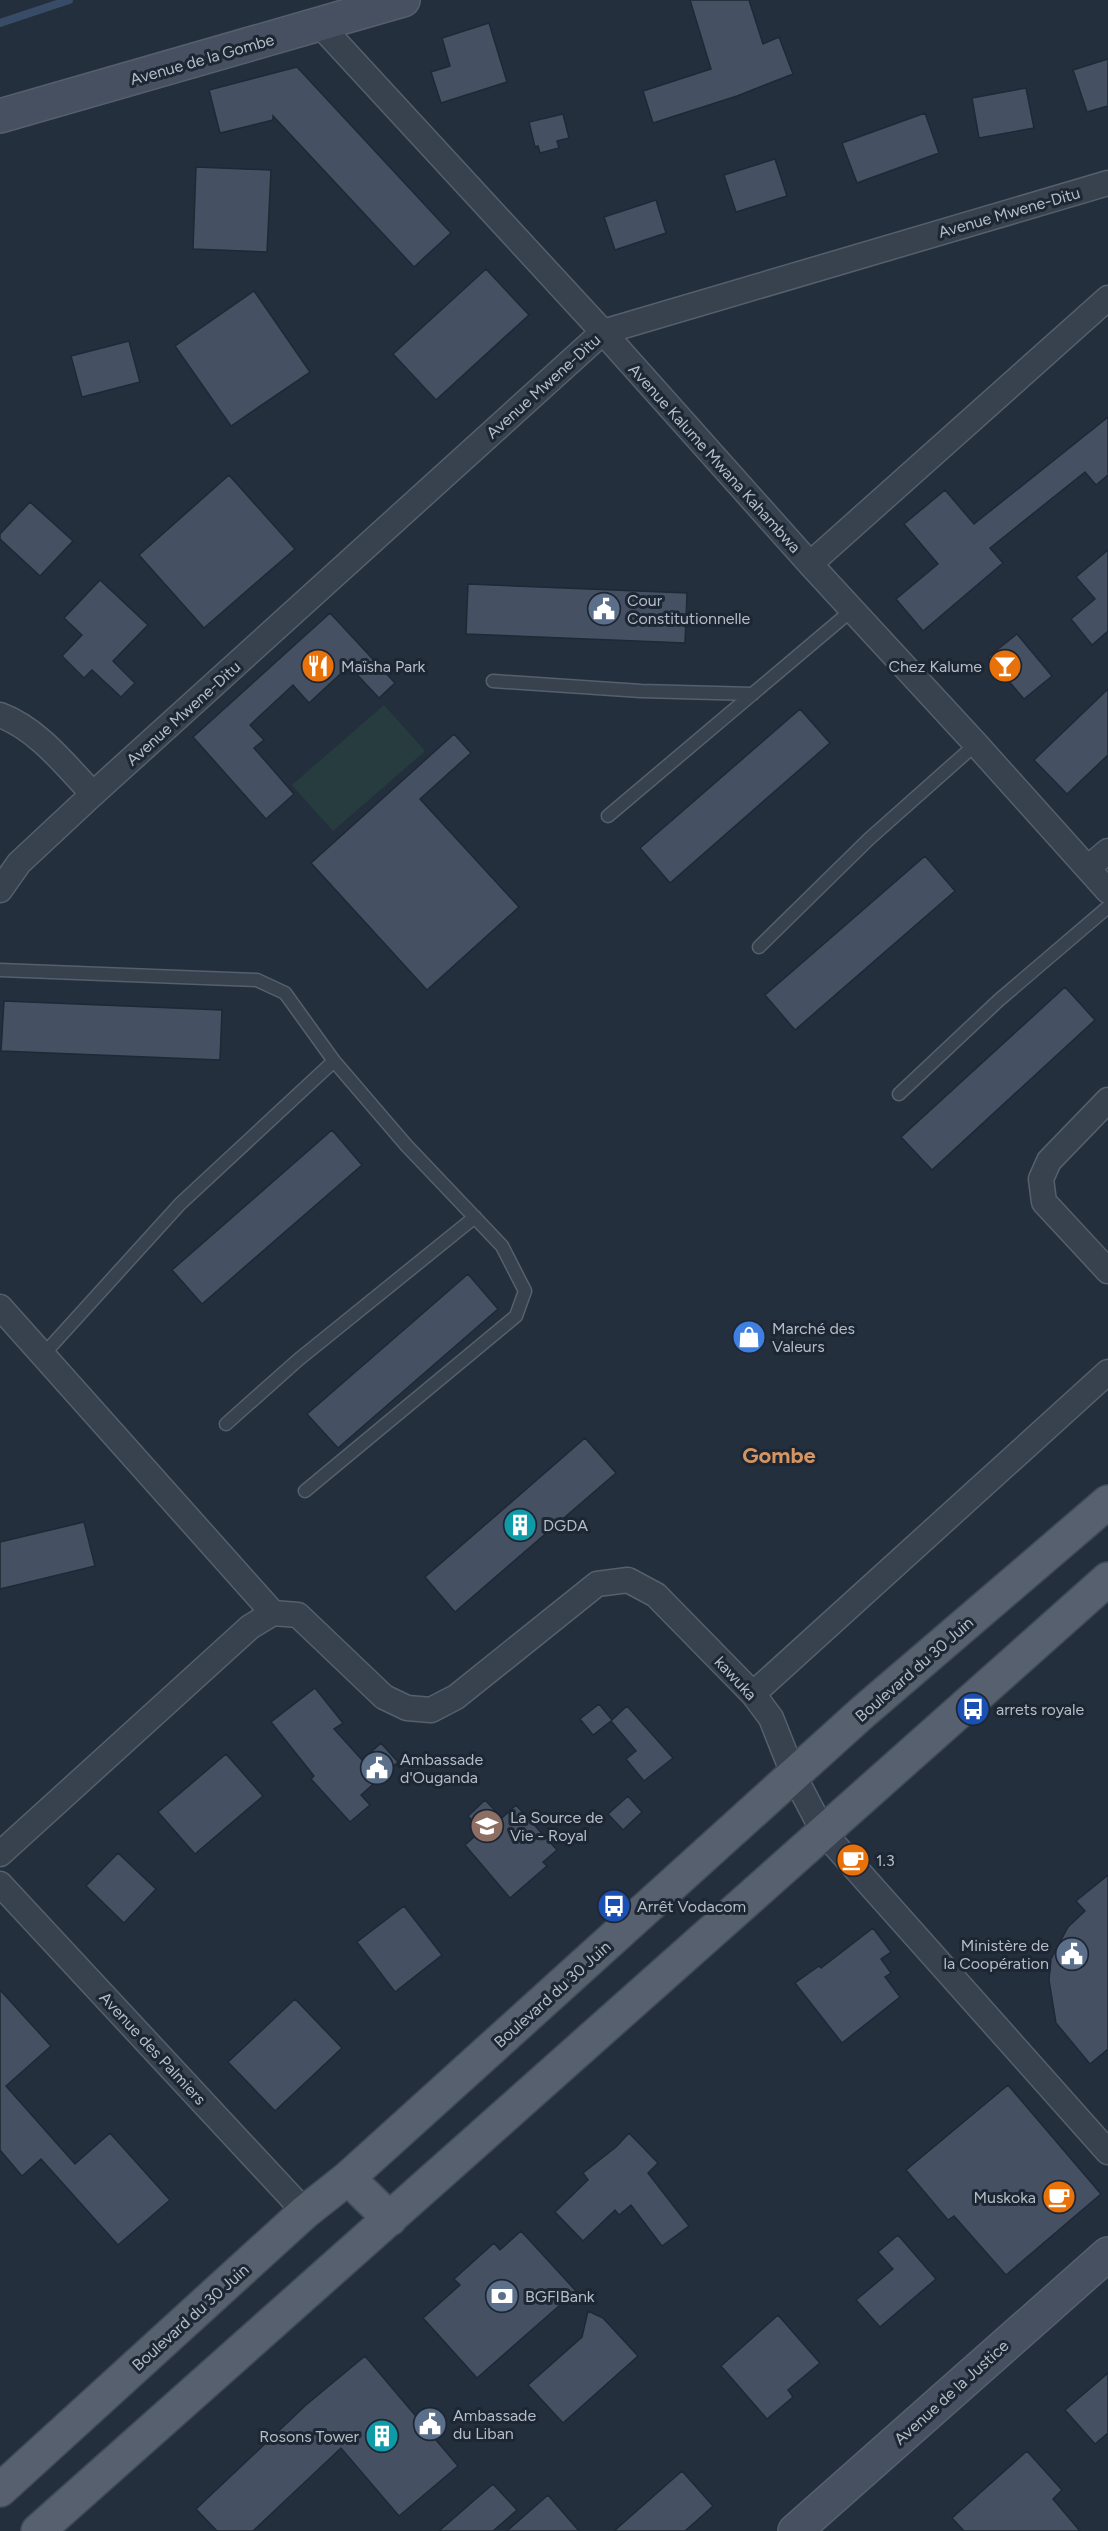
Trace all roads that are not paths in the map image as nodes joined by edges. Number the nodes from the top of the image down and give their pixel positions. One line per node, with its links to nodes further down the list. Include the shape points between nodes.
1 (403, 0): 2 (street, Avenue de la Gombe)
2 (320, 25): 3 (street, Avenue de la Gombe); 6 (street, Avenue Kalume Mwana Kahambwa)
3 (0, 116)
4 (1108, 183): 6 (street, Avenue Mwene-Ditu)
5 (1108, 298): 7 (street)
6 (603, 332): 7 (street, Avenue Kalume Mwana Kahambwa); 13 (street, Avenue Mwene-Ditu)
7 (810, 564): 8 (street, Avenue Kalume Mwana Kahambwa)
8 (852, 610): 10 (lane); 12 (street, Avenue Kalume Mwana Kahambwa)
9 (493, 681): 10 (lane)
10 (753, 694): 14 (lane)
11 (0, 715): 13 (street, via 45,744)
12 (976, 744): 16 (street, Avenue Kalume Mwana Kahambwa); 20 (lane, via 869,839)
13 (93, 794): 17 (street, Avenue Mwene-Ditu, via 19,863)
14 (608, 816)
15 (1108, 852): 16 (street)
16 (1088, 868): 18 (street, Avenue Kalume Mwana Kahambwa)
17 (0, 890)
18 (1108, 891)
19 (1108, 907): 23 (lane, via 999,1000)
20 (759, 947)
21 (0, 970): 22 (lane, via 257,980 285,993)
22 (334, 1061): 25 (lane); 28 (lane, via 180,1204)
23 (898, 1094)
24 (1108, 1100): 26 (street, via 1049,1161 1041,1179 1044,1202)
25 (475, 1217): 30 (lane, via 298,1360); 31 (lane, via 502,1246 525,1291 516,1316)
26 (1108, 1270)
27 (0, 1307): 28 (street)
28 (43, 1355): 34 (street)
29 (1108, 1372): 35 (street)
30 (226, 1424)
31 (305, 1491)
32 (1108, 1502): 36 (main road, Boulevard du 30 Juin)
33 (1108, 1579): 37 (main road)
34 (273, 1613): 35 (street, kawuka, via 298,1615 384,1697 406,1708 431,1710 456,1697 597,1584 628,1580 656,1594); 38 (street, via 250,1627)
35 (753, 1694): 36 (street, kawuka, via 771,1718)
36 (794, 1776): 37 (street, kawuka); 41 (main road, Boulevard du 30 Juin)
37 (824, 1833): 40 (street, kawuka); 43 (main road)
38 (0, 1854)
39 (1, 1887): 42 (street, Avenue des Palmiers)
40 (1108, 2152)
41 (348, 2178): 42 (main road, Boulevard du 30 Juin); 43 (main road)
42 (305, 2212): 45 (main road, Boulevard du 30 Juin)
43 (390, 2219): 46 (main road)
44 (1108, 2254): 47 (street, Avenue de la Justice)
45 (0, 2490)
46 (38, 2531)
47 (795, 2531)

